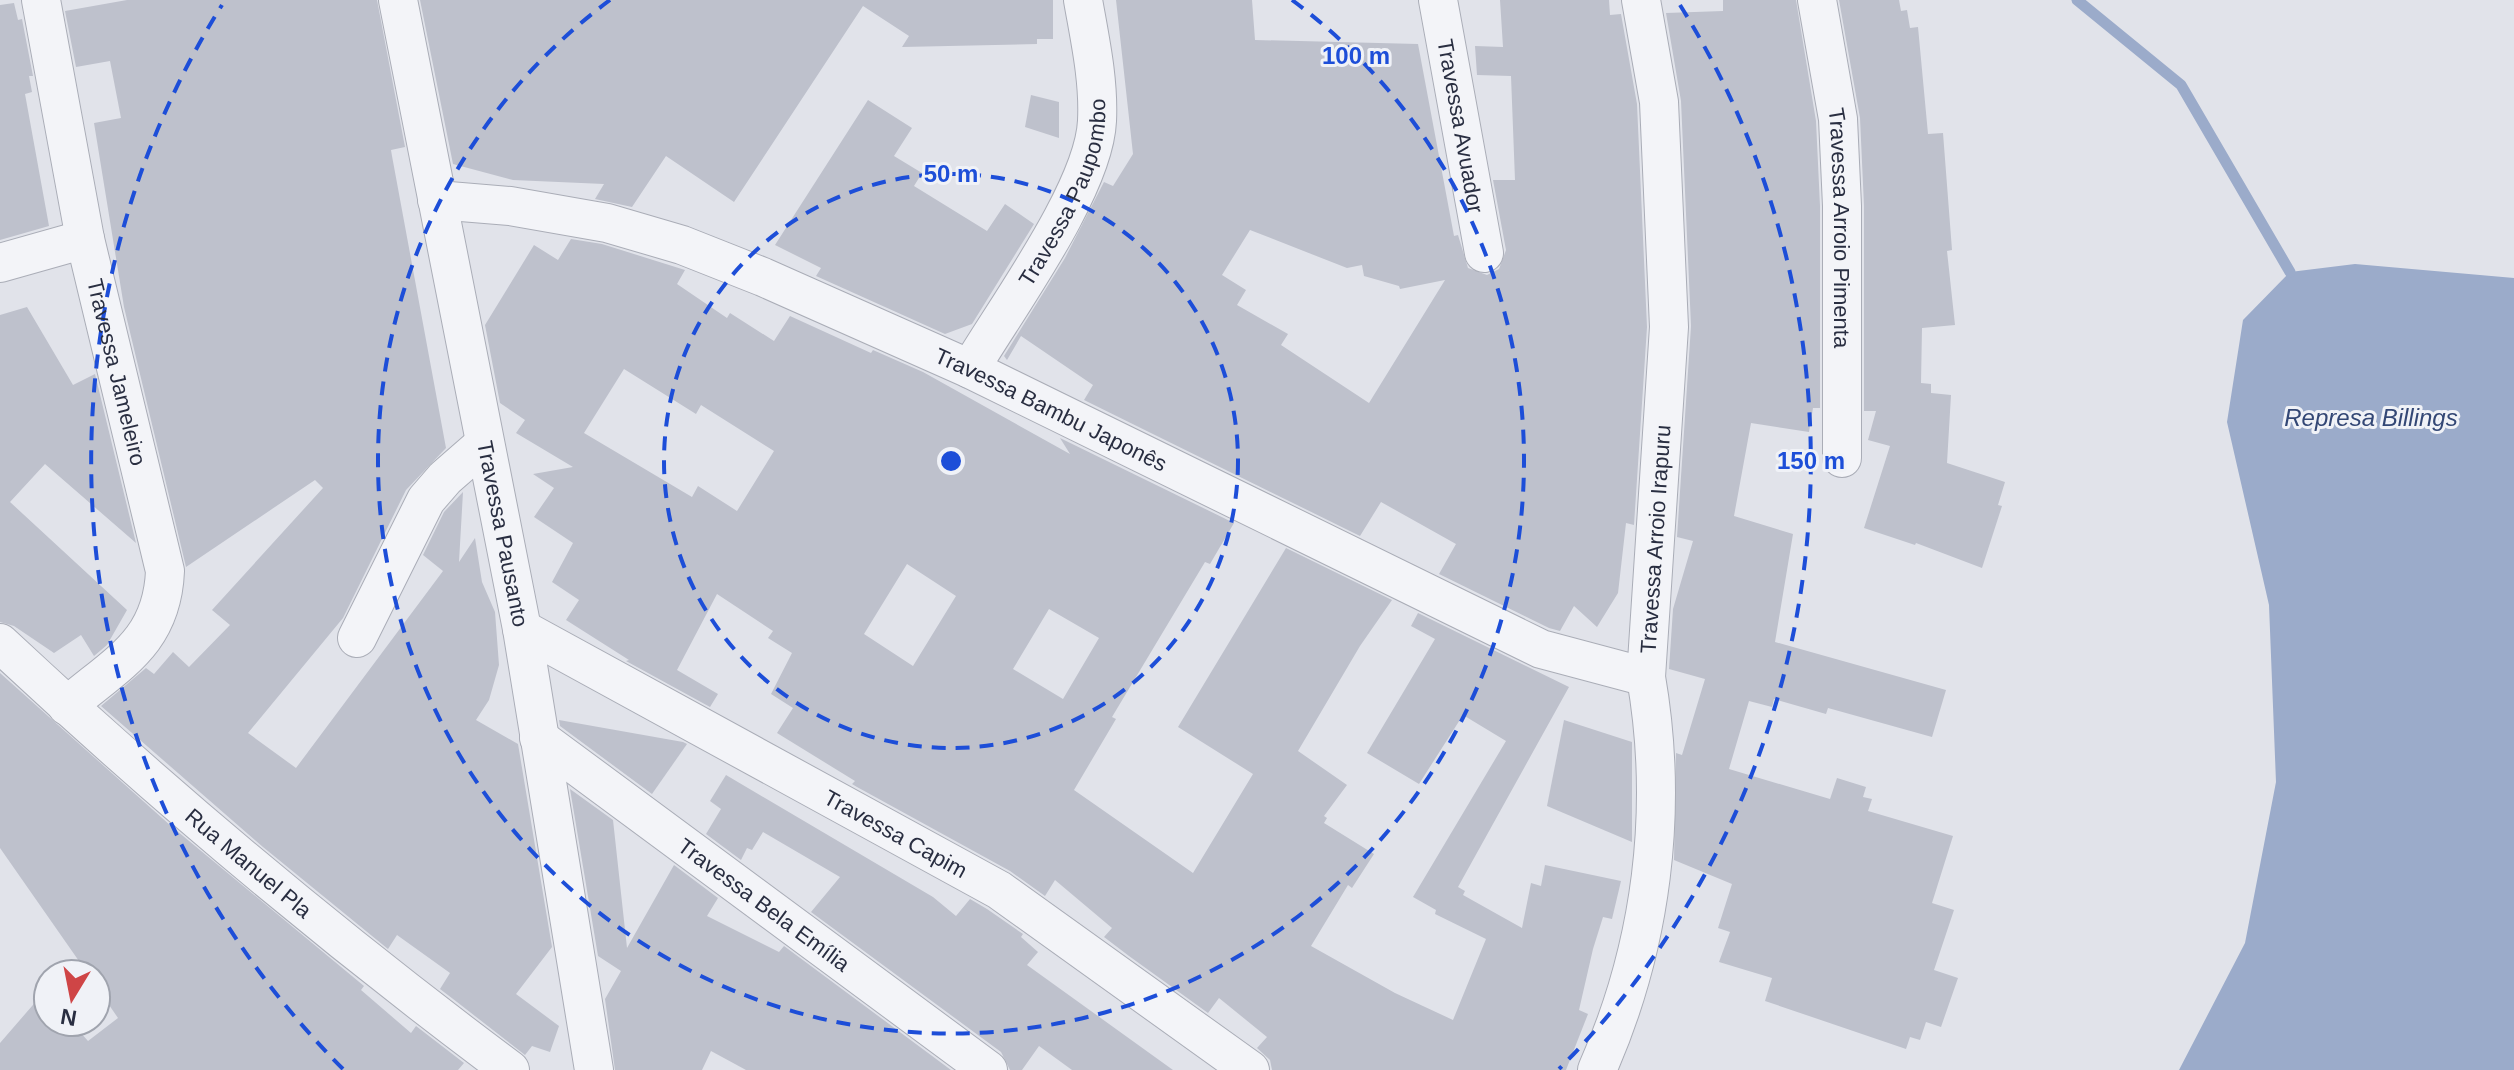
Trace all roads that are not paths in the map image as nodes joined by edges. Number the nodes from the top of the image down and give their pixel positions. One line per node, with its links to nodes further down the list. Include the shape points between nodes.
1 (41, 0): 8 (street, Travessa Jameleiro)
2 (398, 0): 7 (street, Travessa Pausanto)
3 (1083, 0): 11 (street, Travessa Paupombo, via 1097,78 1097,123 1089,161 1075,194)
4 (1438, 0): 9 (street, Travessa Avuador)
5 (1641, 0): 17 (street, Travessa Arroio Irapuru, via 1659,102 1669,327)
6 (1817, 0): 13 (street, Travessa Arroio Pimenta, via 1838,119)
7 (437, 200): 11 (street, Travessa Bambu Japonês, via 607,223 682,245); 12 (street, Travessa Pausanto)
8 (85, 239): 10 (street); 18 (street, Travessa Jameleiro, via 165,571 157,619 141,643)
9 (1484, 253)
10 (0, 263)
11 (970, 369): 17 (street, Travessa Bambu Japonês, via 1541,649)
12 (484, 444): 14 (street, Travessa Pausanto); 15 (street, via 426,500)
13 (1842, 458)
14 (522, 629): 19 (street, Travessa Pausanto); 23 (street, Travessa Capim, via 999,890)
15 (357, 638)
16 (0, 643): 18 (street, Rua Manuel Pla)
17 (1646, 677): 24 (street, Travessa Arroio Irapuru, via 1659,785 1656,834 1631,974)
18 (67, 706): 20 (street, Rua Manuel Pla, via 369,960)
19 (539, 738): 21 (street, Travessa Pausanto); 22 (street, Travessa Bela Emília)
20 (510, 1070)
21 (594, 1070)
22 (988, 1070)
23 (1250, 1070)
24 (1597, 1070)

